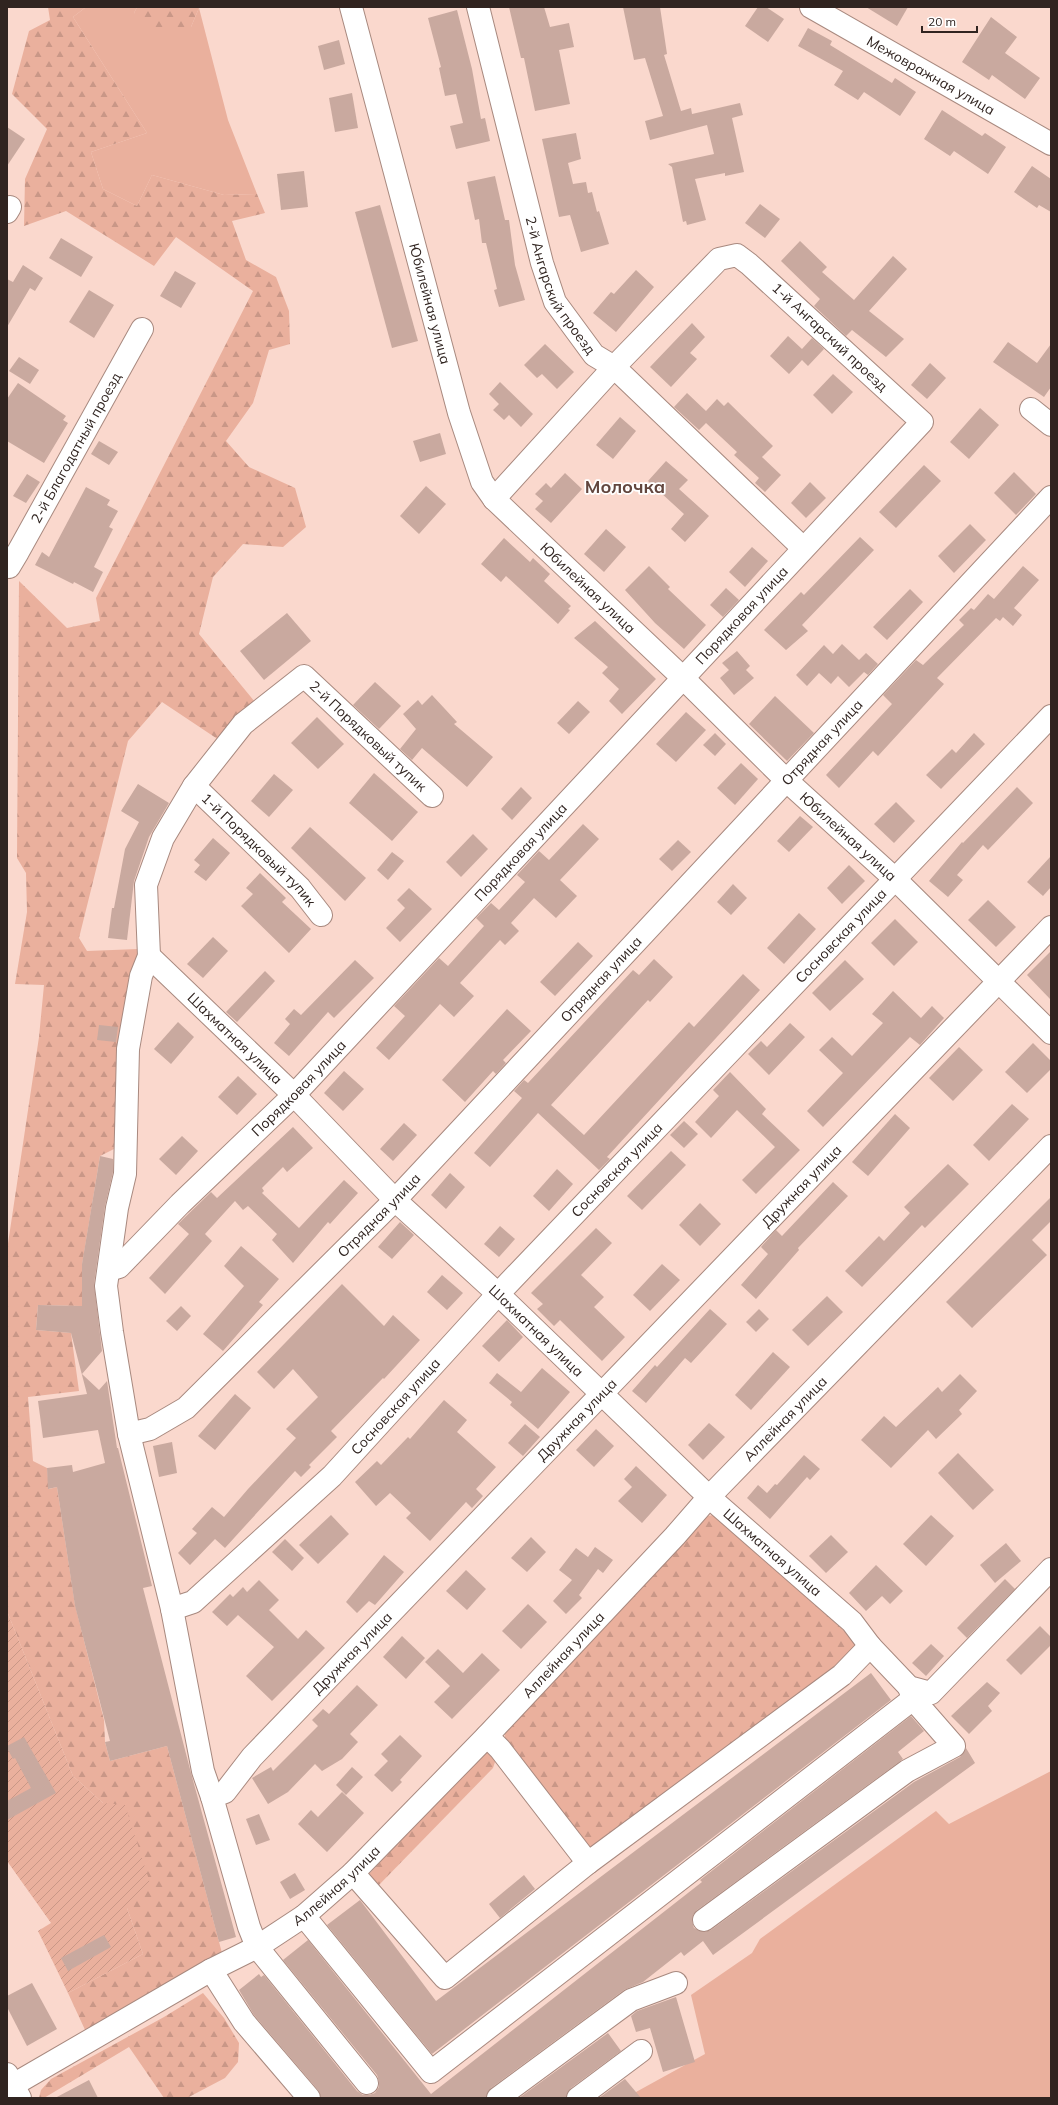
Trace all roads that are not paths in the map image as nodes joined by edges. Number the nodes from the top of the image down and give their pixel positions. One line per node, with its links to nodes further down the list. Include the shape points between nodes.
1 (351, 7): 11 (street, Юбилейная улица, via 459,413 482,482)
2 (478, 7): 6 (street, 2-й Ангарский проезд, via 542,263 555,302 594,355)
3 (811, 7): 4 (street, Межовражная улица)
4 (1051, 144)
5 (142, 329): 13 (street, 2-й Благодатный проезд)
6 (614, 367): 8 (street, 1-й Ангарский проезд, via 719,259 737,255 750,264); 11 (street); 12 (street, 2-й Ангарский проезд)
7 (1031, 409): 9 (street)
8 (922, 422): 12 (street, Порядковая улица)
9 (1051, 425)
10 (1051, 497): 16 (street, Отрядная улица)
11 (494, 499): 14 (street, Юбилейная улица)
12 (804, 548): 14 (street, Порядковая улица)
13 (8, 567)
14 (682, 677): 16 (street, Юбилейная улица); 25 (street, Порядковая улица)
15 (1051, 716): 19 (street, Сосновская улица)
16 (787, 781): 19 (street, Юбилейная улица); 27 (street, Отрядная улица)
17 (194, 786): 18 (street, 2-й Порядковый тупик, via 244,724 304,676); 20 (street, 1-й Порядковый тупик, via 300,888); 22 (street, via 163,838 146,885)
18 (432, 796)
19 (895, 879): 23 (street, Юбилейная улица); 29 (street, Сосновская улица)
20 (321, 915)
21 (1051, 927): 23 (street, Дружная улица)
22 (149, 956): 25 (street, Шахматная улица); 28 (street, via 141,976 128,1049 126,1174 117,1208)
23 (998, 982): 24 (street, Юбилейная улица); 30 (street, Дружная улица)
24 (1051, 1033)
25 (294, 1095): 27 (street, Шахматная улица); 28 (street, Порядковая улица, via 180,1204 119,1267)
26 (1051, 1146): 32 (street, Аллейная улица)
27 (395, 1200): 29 (street, Шахматная улица); 31 (street, Отрядная улица, via 186,1408 150,1429)
28 (109, 1270): 31 (street, via 106,1286)
29 (498, 1294): 30 (street, Шахматная улица); 34 (street, Сосновская улица, via 332,1476 193,1602)
30 (601, 1393): 32 (street, Шахматная улица); 38 (street, Дружная улица, via 252,1757 225,1792)
31 (129, 1434): 34 (street)
32 (709, 1497): 35 (street, Шахматная улица, via 852,1622); 37 (street, Аллейная улица)
33 (1051, 1569): 36 (street)
34 (172, 1609): 38 (street, via 203,1771)
35 (870, 1646): 36 (street, Шахматная улица); 39 (street, via 842,1675)
36 (918, 1693): 41 (street, via 431,2072); 42 (street, Шахматная улица, via 954,1746 906,1771)
37 (487, 1736): 39 (street, via 500,1749); 40 (street, Аллейная улица)
38 (212, 1797): 43 (street, via 249,1927)
39 (588, 1863): 40 (street, via 445,1978)
40 (353, 1873): 41 (street, Аллейная улица)
41 (304, 1916): 43 (street, Аллейная улица)
42 (704, 1920)
43 (257, 1946): 44 (street, Аллейная улица); 47 (street)
44 (211, 1970): 48 (street, Аллейная улица); 49 (street, via 244,2022)
45 (676, 1983): 50 (street, via 631,2000)
46 (641, 2051): 51 (street)
47 (367, 2084)
48 (14, 2086)
49 (309, 2098)
50 (498, 2098)
51 (578, 2098)

